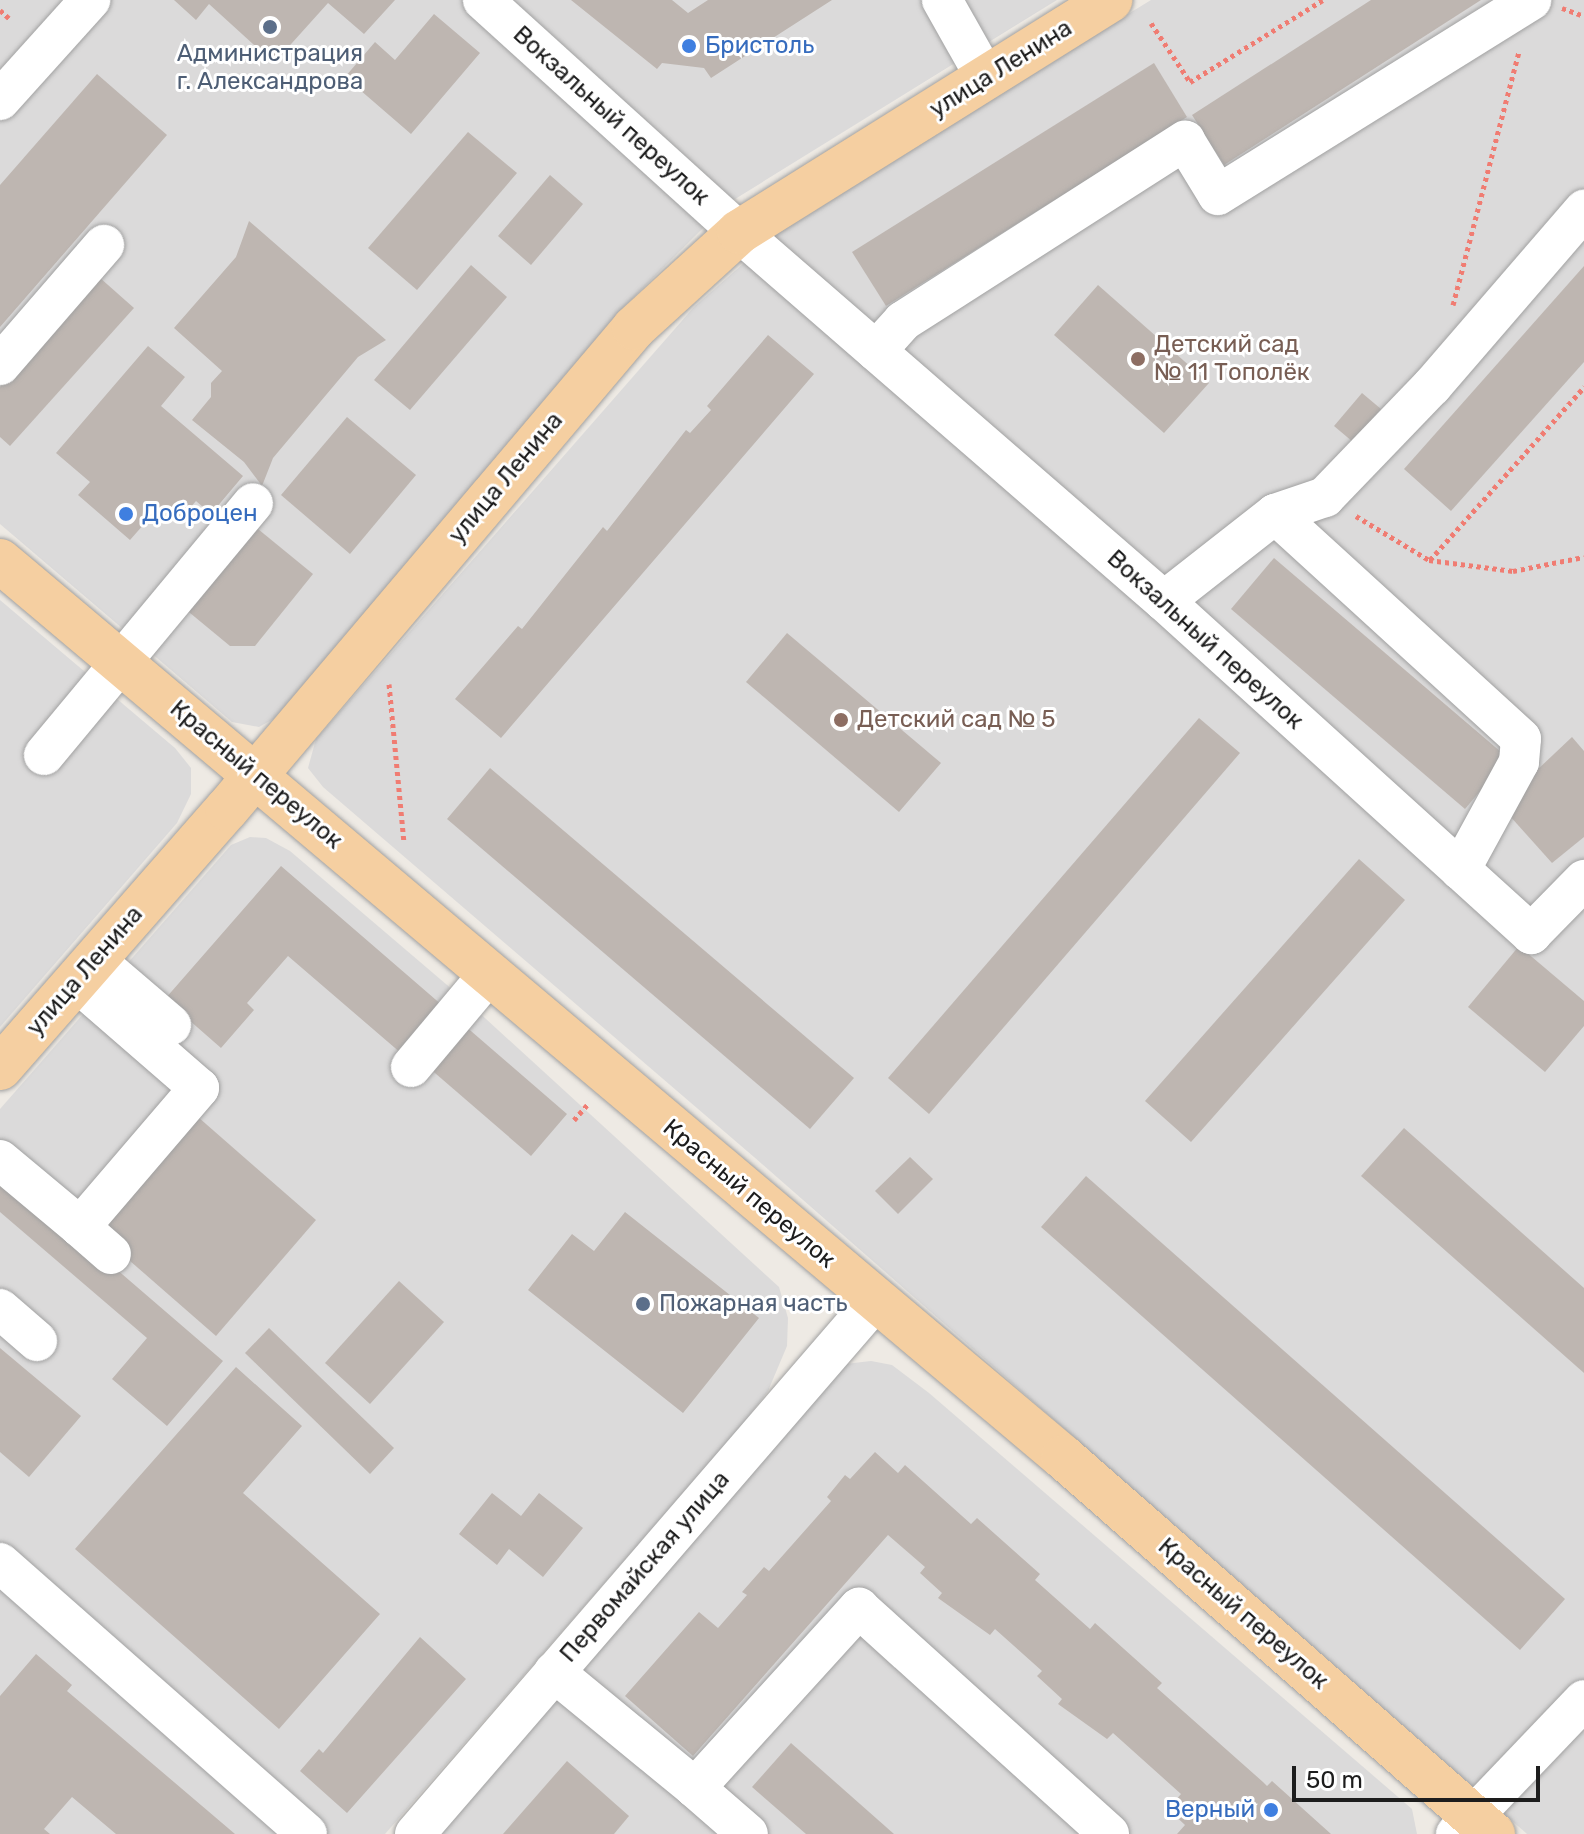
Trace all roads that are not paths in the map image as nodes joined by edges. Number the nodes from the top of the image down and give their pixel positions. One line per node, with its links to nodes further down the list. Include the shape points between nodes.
1 (90, 0): 7 (street)
2 (483, 0): 9 (street, Вокзальный переулок)
3 (942, 0): 6 (street)
4 (1110, 0): 6 (main road, улица Ленина)
5 (1531, 0): 11 (street, via 1218,195 1185,141 903,321)
6 (986, 78): 9 (main road, улица Ленина)
7 (0, 100)
8 (1584, 210): 14 (street, via 1432,386 1325,497)
9 (739, 232): 11 (street, Вокзальный переулок); 19 (main road, улица Ленина, via 634,328)
10 (104, 245): 12 (street)
11 (876, 351): 16 (street, Вокзальный переулок)
12 (0, 365)
13 (253, 503): 17 (street)
14 (1275, 514): 16 (street); 20 (street, via 1521,739 1519,762)
15 (0, 561): 17 (main road, Красный переулок)
16 (1164, 601): 20 (street, Вокзальный переулок)
17 (122, 662): 18 (street); 19 (main road, Красный переулок)
18 (44, 755)
19 (257, 775): 22 (main road, улица Ленина); 23 (main road, Красный переулок)
20 (1460, 870): 21 (street, Вокзальный переулок, via 1531,934)
21 (1584, 880)
22 (85, 970): 24 (street); 26 (main road, улица Ленина); 28 (street, via 199,1088)
23 (490, 973): 25 (street); 30 (main road, Красный переулок)
24 (171, 1025)
25 (411, 1067)
26 (0, 1068)
27 (0, 1160): 28 (street)
28 (80, 1227): 29 (street)
29 (111, 1254)
30 (875, 1301): 34 (street, Первомайская улица); 37 (main road, Красный переулок, via 1063,1457)
31 (0, 1309): 32 (street)
32 (37, 1341)
33 (0, 1563): 38 (street)
34 (554, 1672): 36 (street); 39 (street, Первомайская улица)
35 (1584, 1700): 37 (street)
36 (695, 1788): 40 (street); 41 (street, via 859,1608)
37 (1474, 1828)
38 (307, 1834)
39 (415, 1834)
40 (748, 1834)
41 (1109, 1834)

